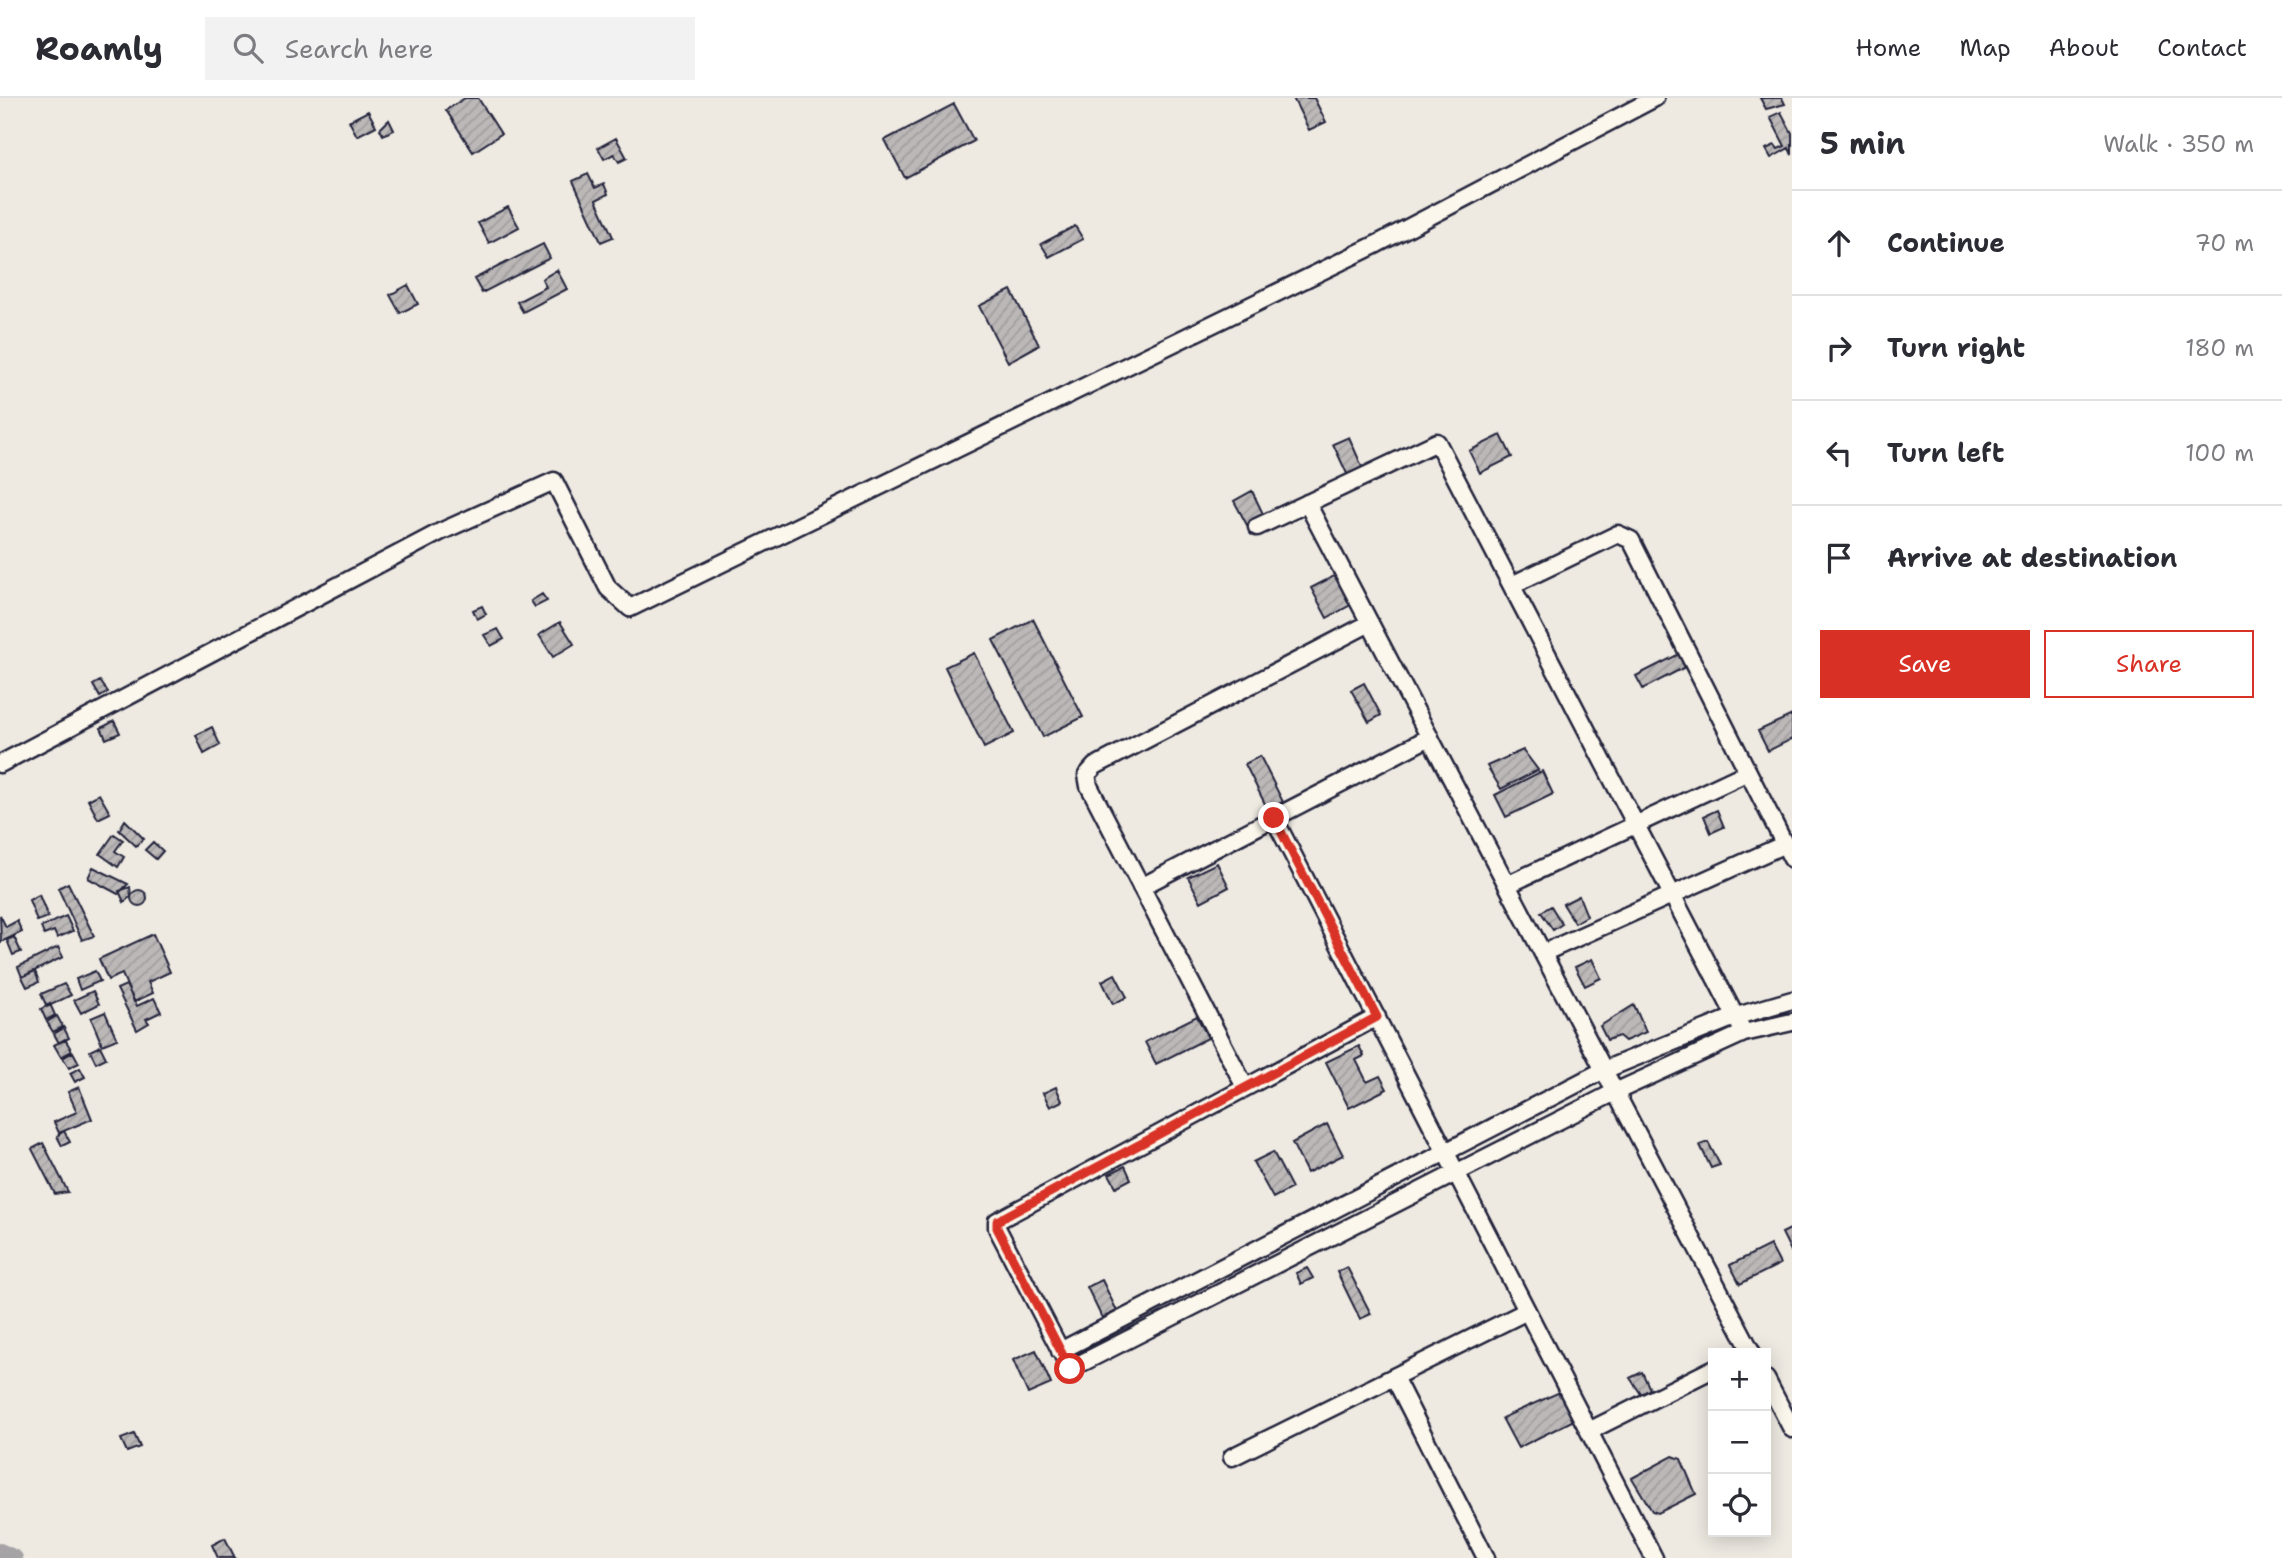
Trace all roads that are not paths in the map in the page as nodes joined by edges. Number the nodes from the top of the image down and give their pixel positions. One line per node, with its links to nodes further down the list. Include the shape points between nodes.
1 (1656, 98): 7 (street, via 1377,244 630,608 608,588 554,481 440,533)
2 (1307, 503): 3 (street); 4 (street, via 1437,442); 5 (street)
3 (1257, 527)
4 (1511, 584): 8 (street, via 1618,534 1631,540); 10 (street)
5 (1370, 623): 6 (street); 13 (street, via 1095,766 1087,775)
6 (1430, 737): 9 (street); 12 (street)
7 (0, 764)
8 (1748, 772): 10 (street); 11 (street)
9 (1274, 818): 13 (street); 18 (street)
10 (1637, 824): 12 (street); 14 (street)
11 (1788, 852): 14 (street)
12 (1507, 885): 15 (street)
13 (1141, 887): 22 (street)
14 (1673, 894): 15 (street); 17 (street)
15 (1543, 953): 21 (street)
16 (1792, 1000): 17 (street)
17 (1737, 1016): 20 (street); 21 (street)
18 (1377, 1017): 22 (street); 24 (street)
19 (1792, 1022): 20 (street)
20 (1744, 1033): 23 (street)
21 (1604, 1070): 23 (street); 24 (street)
22 (1245, 1087): 28 (street, via 997,1221)
23 (1615, 1092): 25 (street); 27 (street)
24 (1446, 1152): 25 (street); 28 (street)
25 (1456, 1173): 26 (street); 28 (street, via 1070,1369)
26 (1527, 1311): 30 (street); 33 (street)
27 (1747, 1348)
28 (1060, 1351)
29 (1708, 1371): 33 (street)
30 (1394, 1377): 34 (street); 35 (street)
31 (1771, 1389): 32 (street)
32 (1792, 1429)
33 (1588, 1431): 36 (street)
34 (1232, 1457)
35 (1486, 1558)
36 (1654, 1558)

